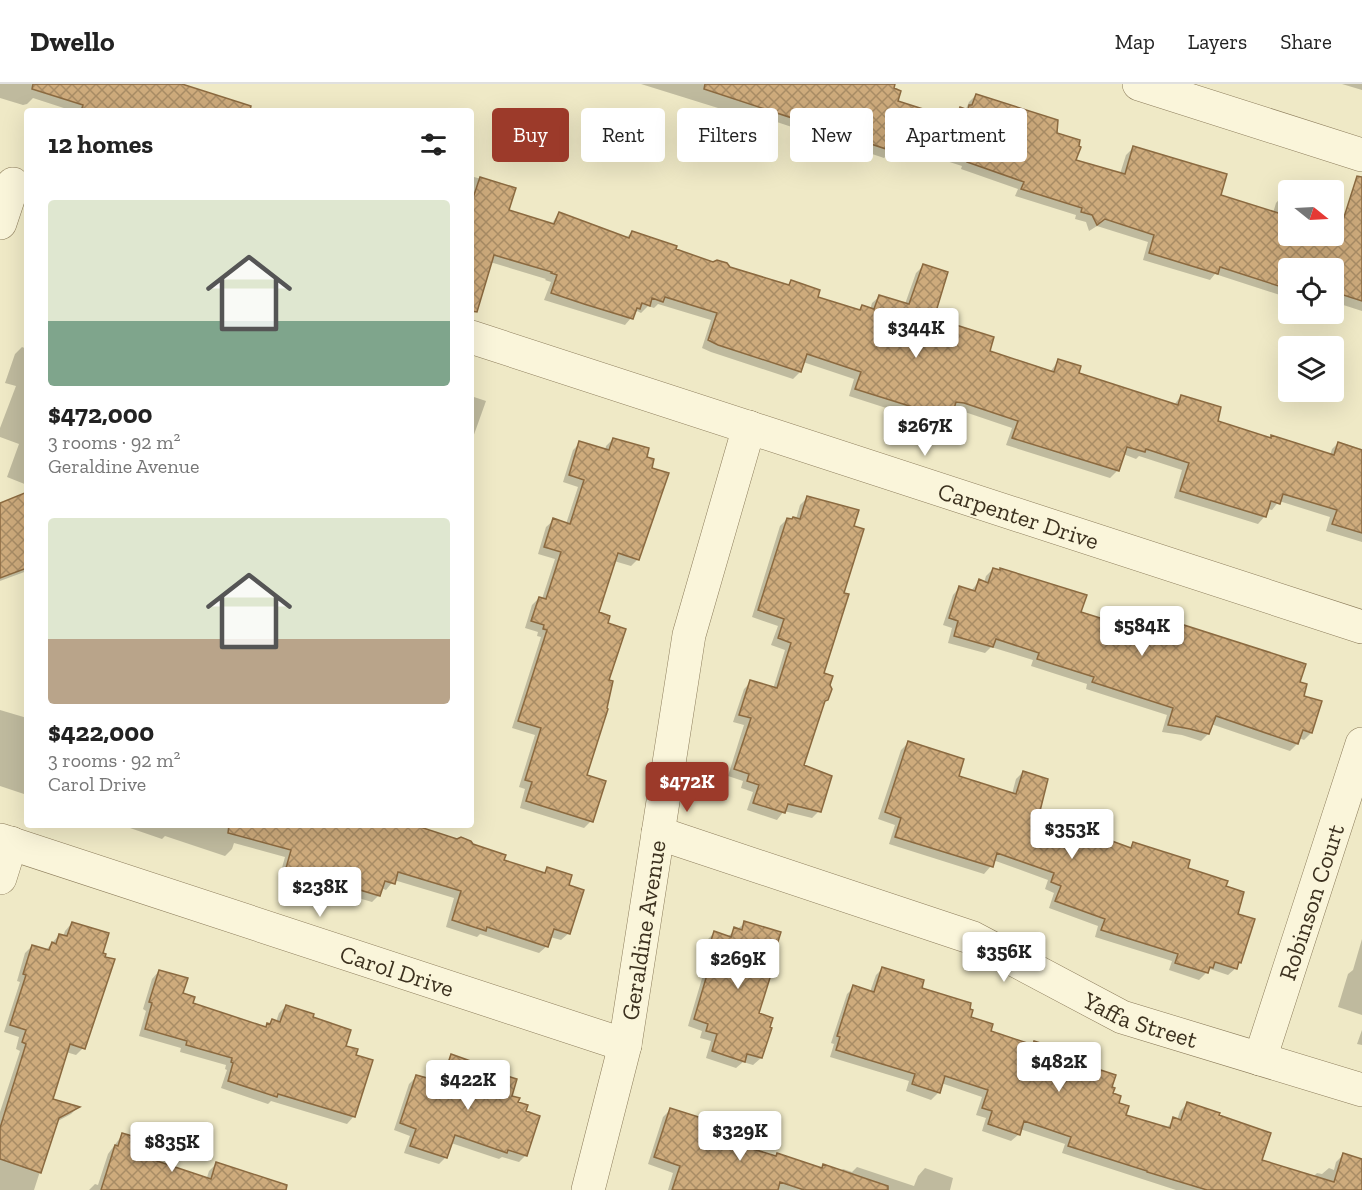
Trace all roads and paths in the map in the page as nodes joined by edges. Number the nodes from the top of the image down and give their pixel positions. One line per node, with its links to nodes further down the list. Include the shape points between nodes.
1 (1138, 84): 2 (street)
2 (1221, 96): 3 (street)
3 (1362, 155)
4 (13, 184): 5 (street)
5 (0, 223)
6 (474, 339): 7 (street, Carpenter Drive)
7 (749, 427): 8 (street, Carpenter Drive); 10 (street, Geraldine Avenue, via 689,635)
8 (1362, 627)
9 (1362, 744): 14 (street, Robinson Court)
10 (658, 833): 13 (street, Geraldine Avenue); 14 (street, Yaffa Street, via 973,938 1122,1017)
11 (6, 841): 12 (street); 13 (street, Carol Drive)
12 (0, 878)
13 (625, 1045): 16 (street, Geraldine Avenue)
14 (1260, 1059): 15 (street, Yaffa Street)
15 (1362, 1090)
16 (588, 1190)

